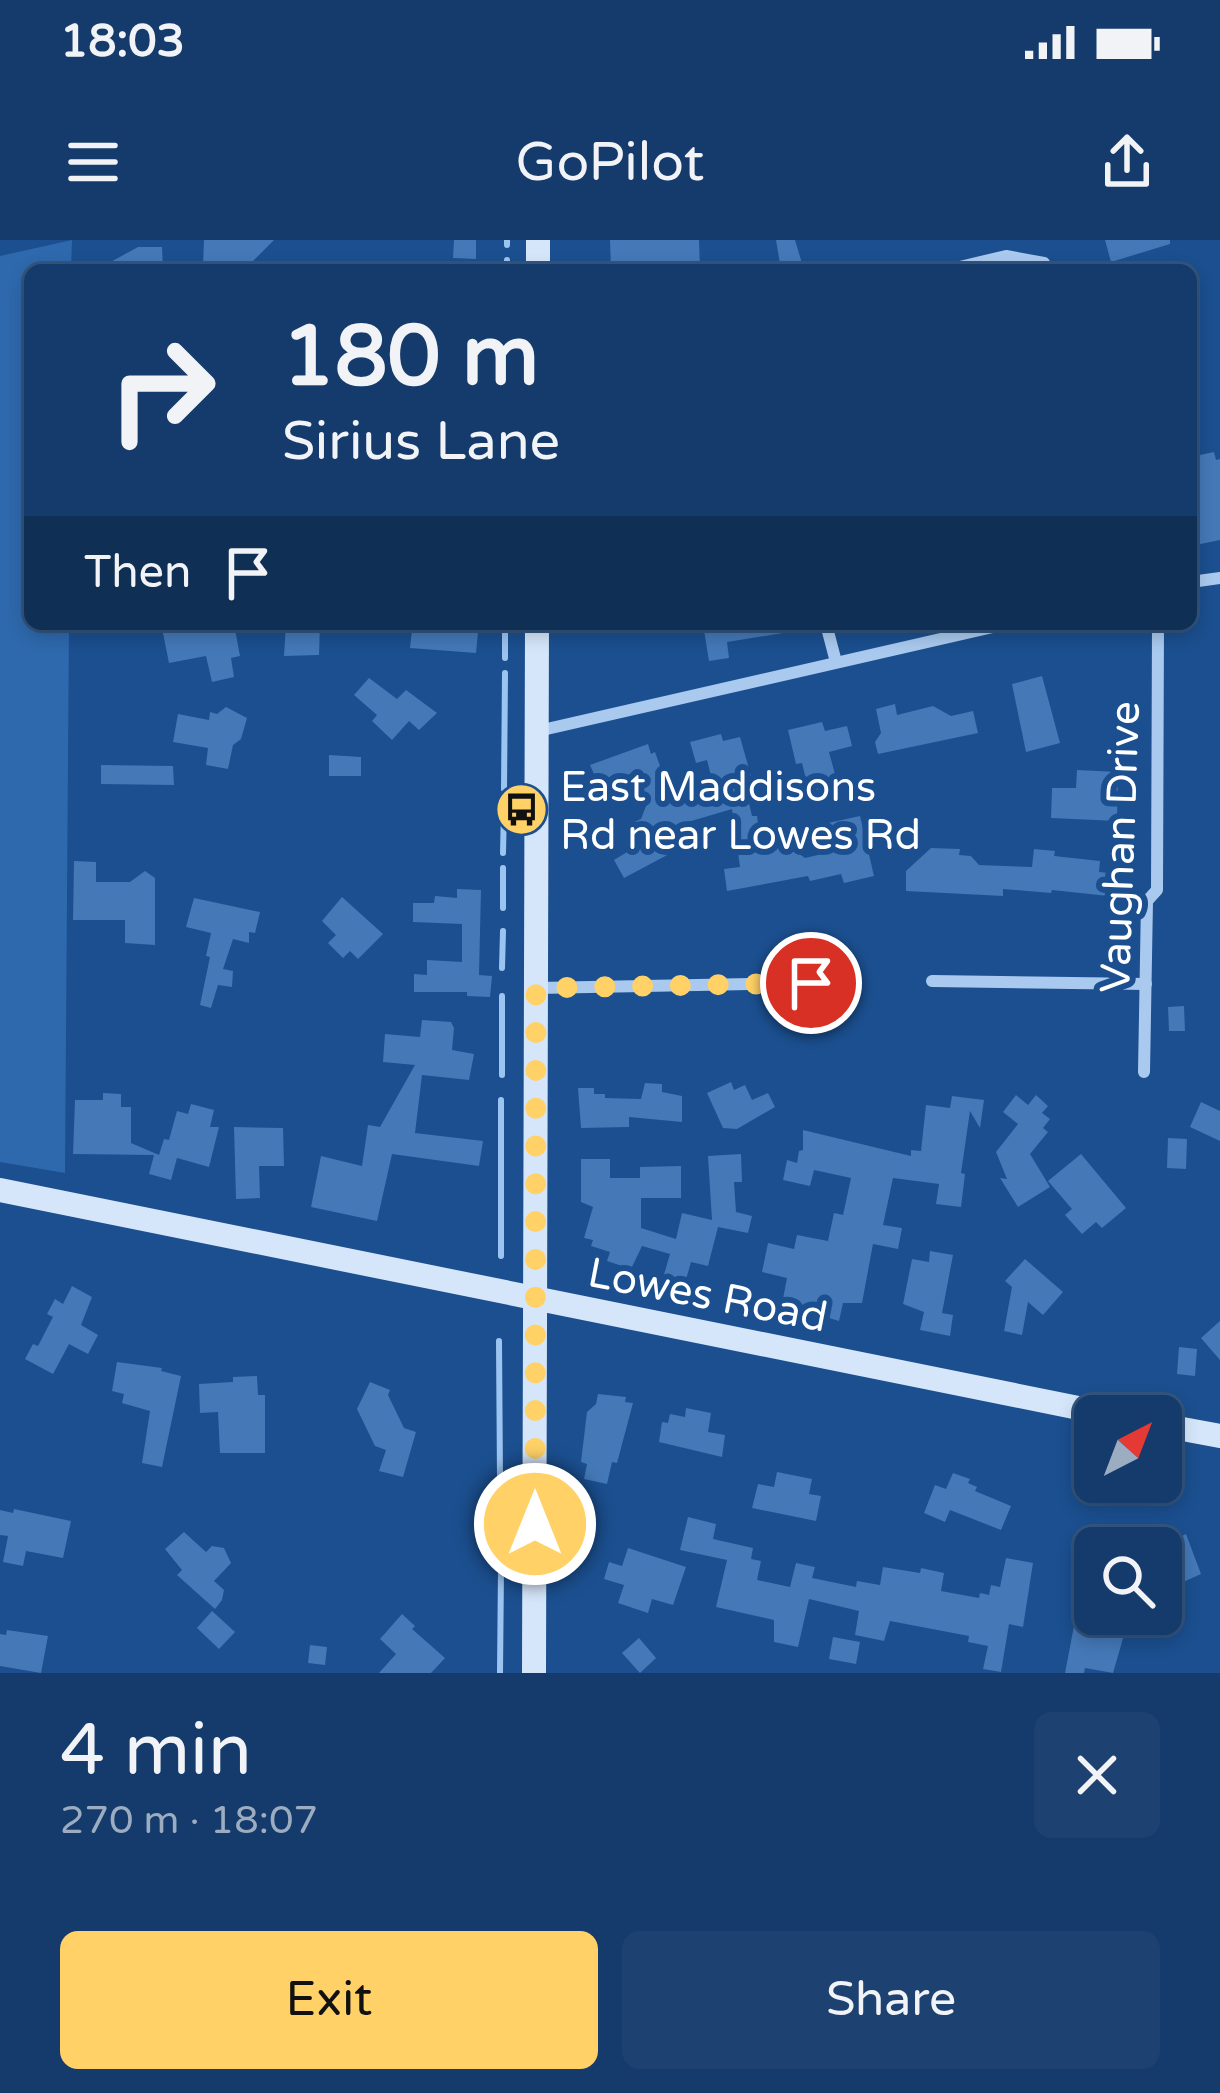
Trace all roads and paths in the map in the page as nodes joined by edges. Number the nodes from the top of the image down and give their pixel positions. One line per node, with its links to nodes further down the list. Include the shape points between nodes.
1 (1044, 263): 2 (street, via 1006,256)
2 (972, 264)
3 (537, 630): 8 (main road)
4 (828, 630): 7 (street)
5 (979, 630): 7 (street)
6 (1158, 630): 11 (street, Vaughan Drive, via 1157,890 1148,902)
7 (836, 662): 8 (street)
8 (536, 731): 12 (main road)
9 (932, 981): 11 (street)
10 (811, 983): 12 (street)
11 (1146, 984): 13 (street, Vaughan Drive)
12 (536, 988): 15 (main road)
13 (1144, 1072)
14 (0, 1190): 15 (main road, Lowes Road)
15 (536, 1299): 16 (main road, Lowes Road); 19 (main road)
16 (1074, 1407)
17 (1182, 1429): 18 (main road)
18 (1220, 1436)
19 (534, 1673)

